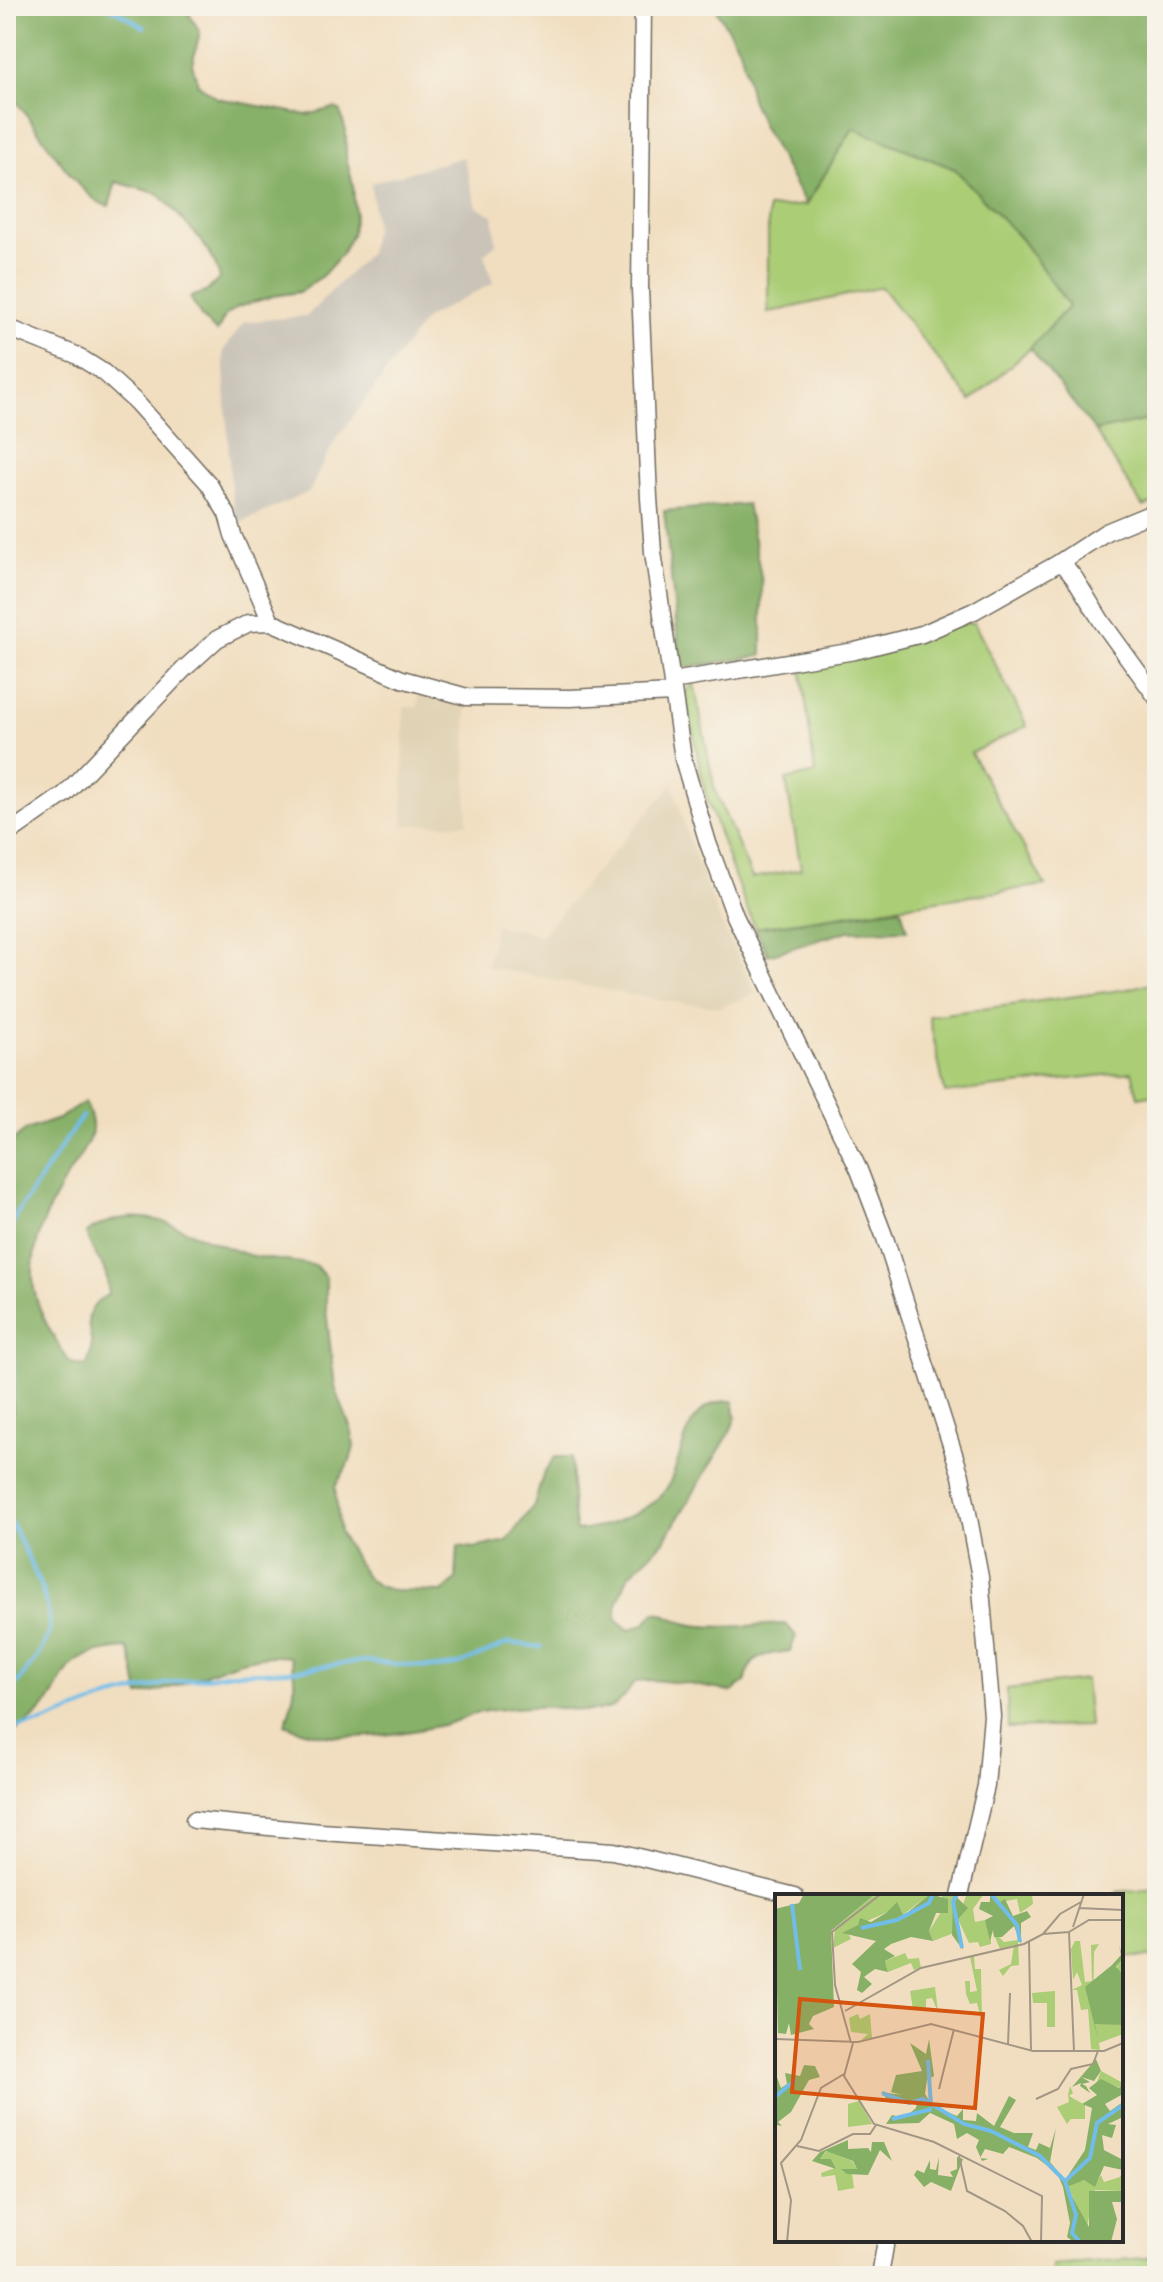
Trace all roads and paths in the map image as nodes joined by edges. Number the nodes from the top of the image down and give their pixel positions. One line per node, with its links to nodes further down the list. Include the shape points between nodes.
1 (643, 6): 6 (street, via 643,381 653,552)
2 (6, 327): 5 (street, via 76,355 103,372 190,462 227,514)
3 (1157, 511): 4 (street, via 1106,532)
4 (1057, 564): 6 (street, via 922,634); 7 (street, via 1074,577)
5 (271, 622): 6 (street, via 402,679 467,697 570,698); 8 (street, via 249,623 217,639 65,794)
6 (672, 687): 11 (street, via 690,785 720,880 859,1170 964,1489 980,1577 992,1716 986,1786)
7 (1157, 698)
8 (6, 835)
9 (194, 1820): 10 (street, via 614,1851)
10 (787, 1894)
11 (960, 1894)
12 (886, 2242): 13 (street)
13 (880, 2276)

